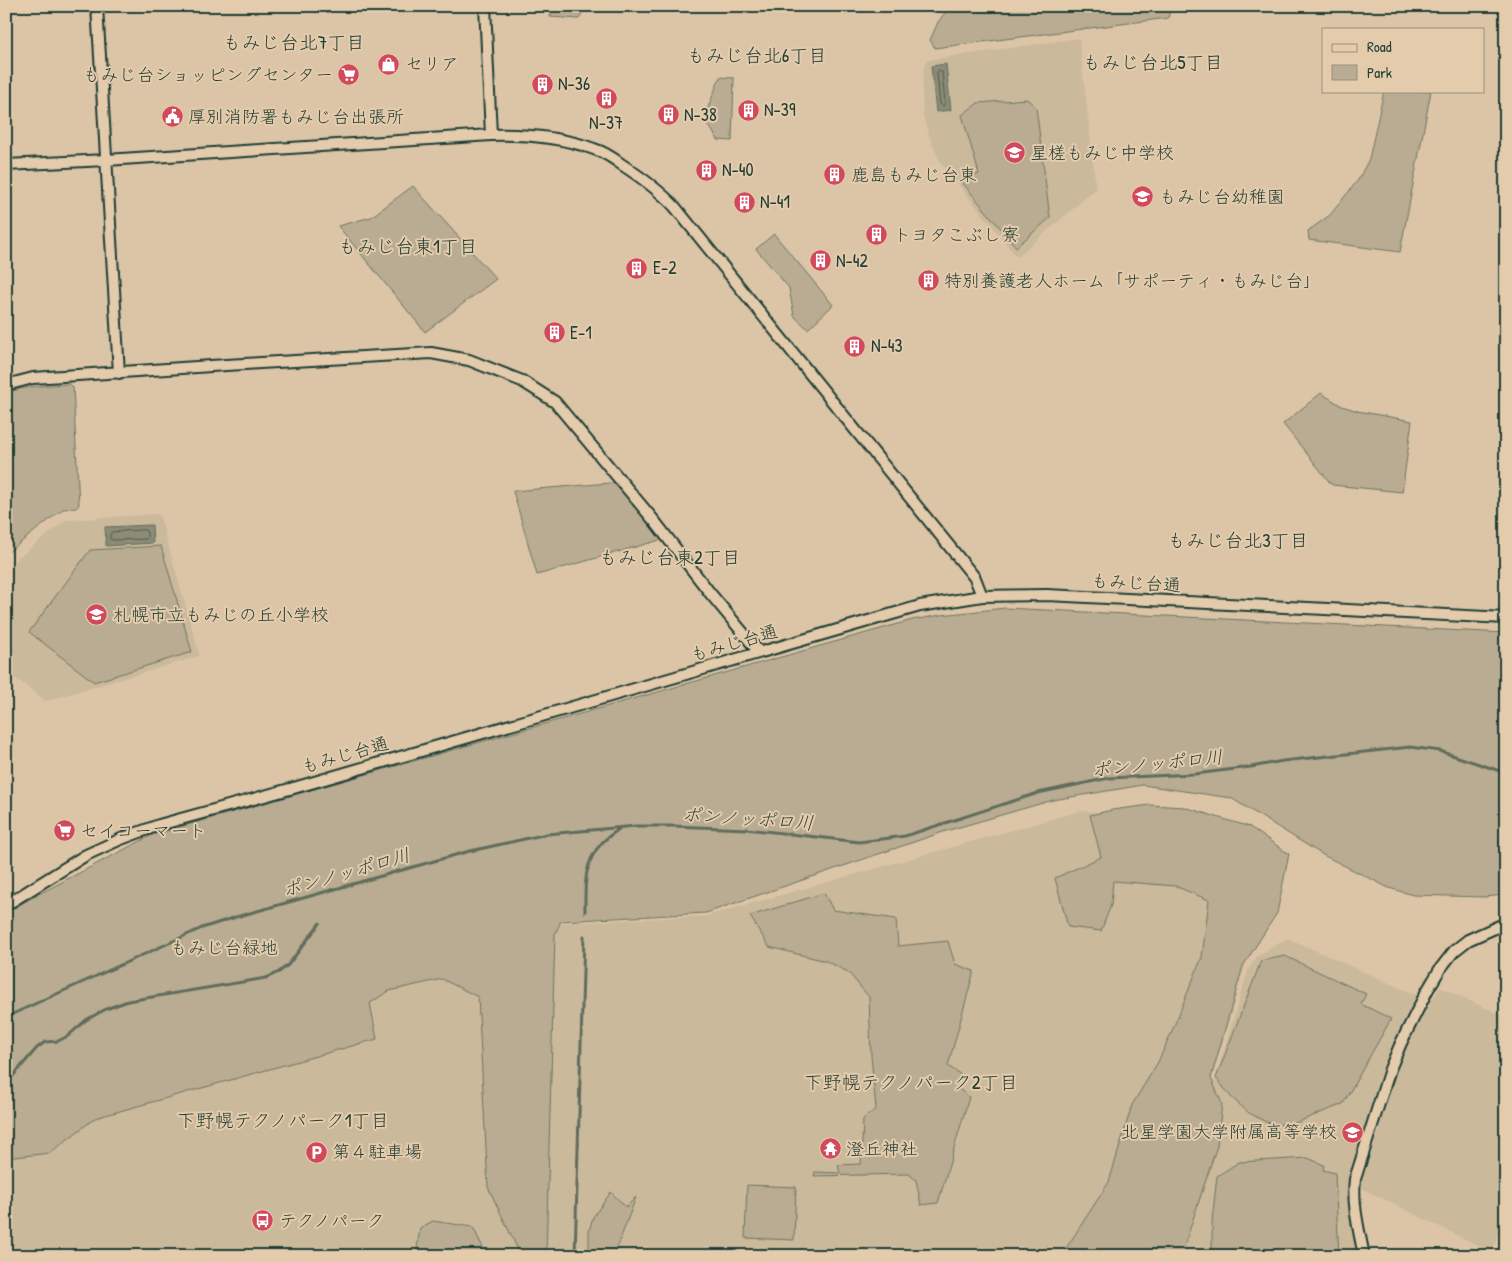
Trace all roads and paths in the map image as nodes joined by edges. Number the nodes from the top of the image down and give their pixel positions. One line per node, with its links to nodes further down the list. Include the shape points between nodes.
1 (98, 6): 4 (street)
2 (485, 6): 3 (street)
3 (491, 135): 4 (street); 8 (street, via 558,138 596,149 663,195 975,578)
4 (106, 160): 5 (street); 6 (street)
5 (6, 165)
6 (119, 373): 7 (street, via 33,378); 10 (street, via 431,354 469,360 522,381 554,402)
7 (6, 385)
8 (982, 596): 9 (street, もみじ台通, via 1047,595); 10 (street, もみじ台通, via 920,606)
9 (1506, 618)
10 (759, 652): 11 (street, もみじ台通, via 160,825 86,856)
11 (6, 905)
12 (1506, 923): 13 (street, via 1468,940 1454,951 1427,991 1401,1043 1355,1178 1353,1195)
13 (1364, 1256)

